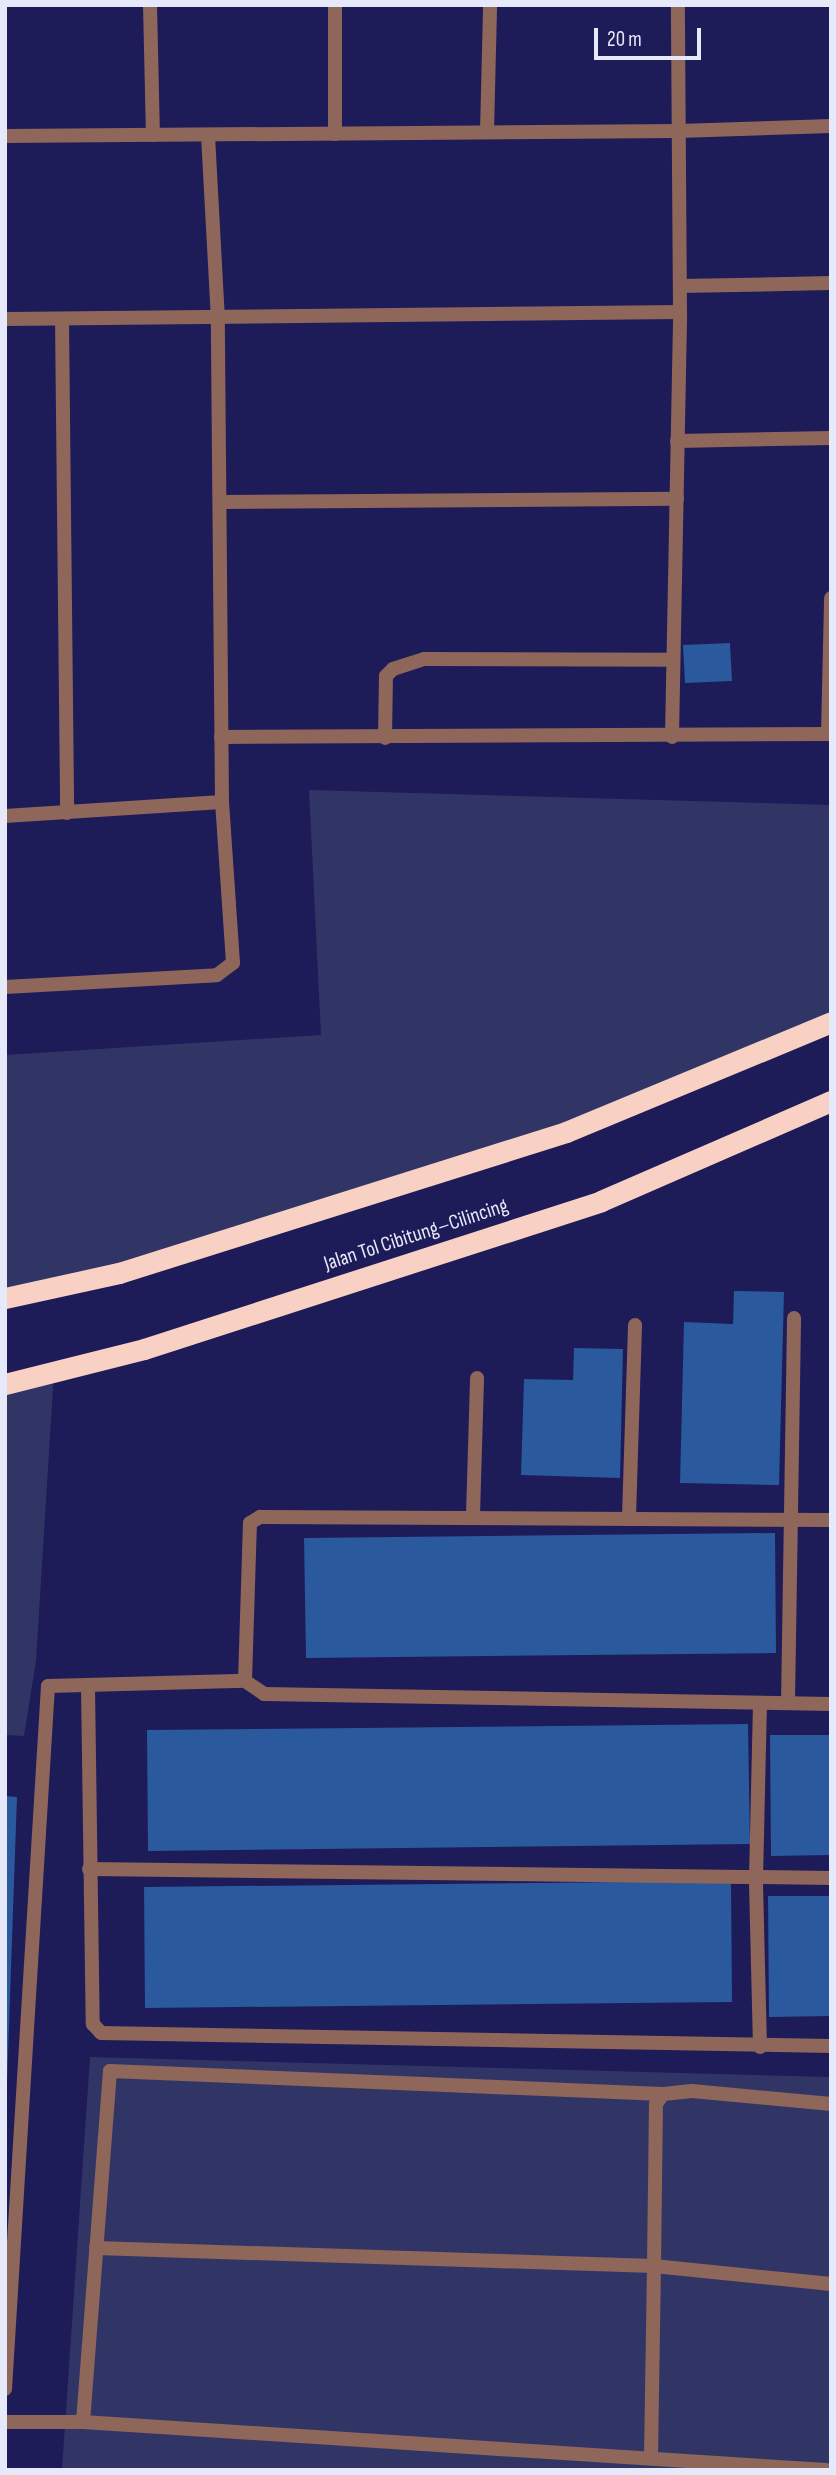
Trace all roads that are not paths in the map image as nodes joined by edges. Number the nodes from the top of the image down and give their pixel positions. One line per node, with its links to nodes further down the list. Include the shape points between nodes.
1 (150, 5): 9 (street)
2 (335, 5): 8 (street)
3 (490, 5): 7 (street)
4 (678, 5): 6 (street)
5 (831, 126): 6 (street)
6 (678, 131): 7 (street); 13 (street)
7 (487, 132): 8 (street)
8 (335, 134): 10 (street)
9 (153, 135): 10 (street); 11 (street)
10 (208, 135): 17 (street)
11 (5, 136)
12 (831, 283): 13 (street)
13 (680, 286): 14 (street)
14 (680, 312): 17 (street); 19 (street)
15 (5, 319): 16 (street)
16 (62, 319): 17 (street); 29 (street)
17 (218, 320): 21 (street)
18 (831, 438): 19 (street)
19 (677, 441): 20 (street)
20 (677, 499): 21 (street); 23 (street)
21 (220, 502): 25 (street)
22 (831, 598): 24 (street)
23 (673, 660): 26 (street); 27 (street, via 424,659 393,668 386,676)
24 (830, 734): 26 (street)
25 (221, 737): 27 (street); 28 (street)
26 (672, 737): 27 (street)
27 (385, 738)
28 (222, 802): 29 (street); 31 (street, via 233,963 228,971)
29 (67, 813): 30 (street)
30 (5, 816)
31 (5, 987)
32 (831, 1022): 34 (highway, via 566,1132 119,1273)
33 (831, 1101): 38 (highway, Jalan Tol Cibitung–Cilincing, via 601,1201 144,1349)
34 (5, 1298)
35 (794, 1318): 41 (street)
36 (635, 1325): 40 (street)
37 (477, 1378): 39 (street)
38 (5, 1384)
39 (473, 1515): 40 (street); 43 (street, via 254,1519 250,1523)
40 (629, 1517): 41 (street)
41 (794, 1519): 42 (street); 46 (street)
42 (831, 1520)
43 (245, 1681): 44 (street); 45 (street, via 264,1694)
44 (88, 1686): 48 (street); 55 (street, via 52,1683 46,1691)
45 (761, 1703): 46 (street); 49 (street)
46 (789, 1703): 47 (street)
47 (831, 1704)
48 (89, 1869): 49 (street); 52 (street, via 93,2024 101,2033)
49 (756, 1878): 50 (street); 52 (street)
50 (831, 1878)
51 (831, 2046): 52 (street)
52 (760, 2047)
53 (663, 2094): 54 (street, via 692,2091); 56 (street, via 110,2071); 57 (street, via 656,2104)
54 (831, 2104)
55 (10, 2231): 59 (street)
56 (96, 2248): 57 (street); 61 (street)
57 (654, 2266): 58 (street); 62 (street)
58 (831, 2284)
59 (5, 2389)
60 (5, 2421): 61 (street)
61 (83, 2422): 62 (street)
62 (651, 2457): 63 (street)
63 (826, 2470)

